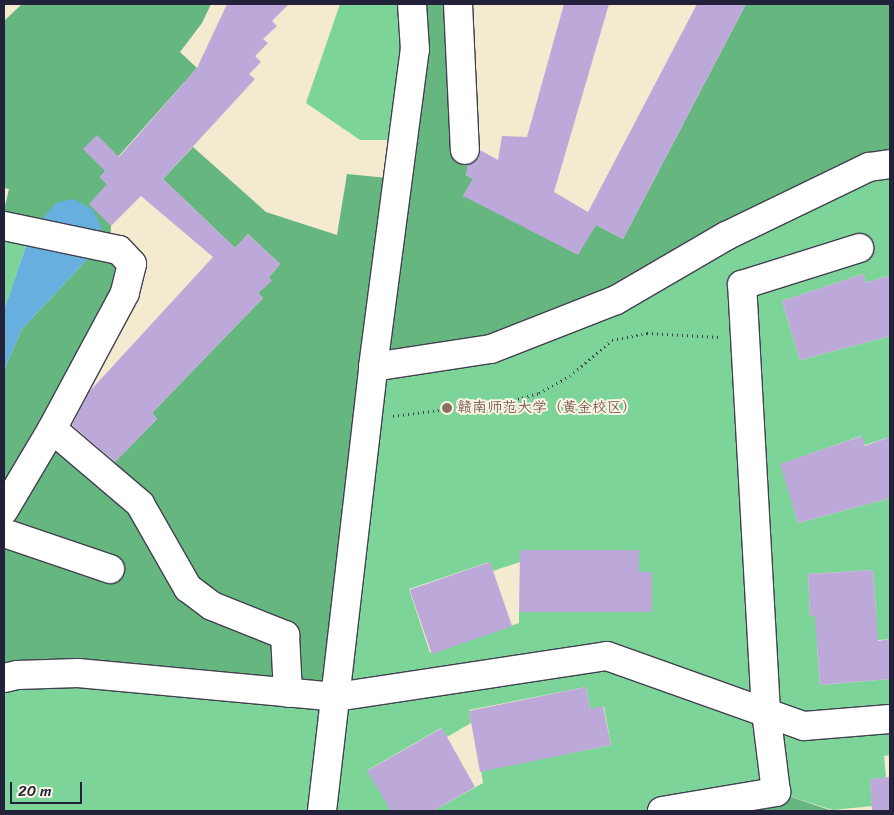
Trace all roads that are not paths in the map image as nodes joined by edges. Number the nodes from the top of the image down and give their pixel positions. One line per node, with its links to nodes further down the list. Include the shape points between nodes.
1 (412, 4): 7 (street, via 415,50)
2 (458, 4): 3 (street)
3 (465, 150)
4 (890, 164): 7 (street, via 869,167 726,236 616,300 491,350)
5 (4, 226): 8 (street, via 119,250 132,264 125,293)
6 (859, 248): 15 (street, via 742,285)
7 (373, 367): 14 (street)
8 (52, 429): 9 (street); 13 (street, via 140,504 188,588 212,606 285,635)
9 (4, 510)
10 (4, 533): 11 (street)
11 (110, 569)
12 (4, 678): 13 (street, via 78,674)
13 (288, 693): 14 (street)
14 (336, 697): 15 (street, via 607,656); 17 (street)
15 (766, 712): 16 (street, via 804,726); 18 (street, via 776,792)
16 (890, 719)
17 (322, 811)
18 (662, 811)

